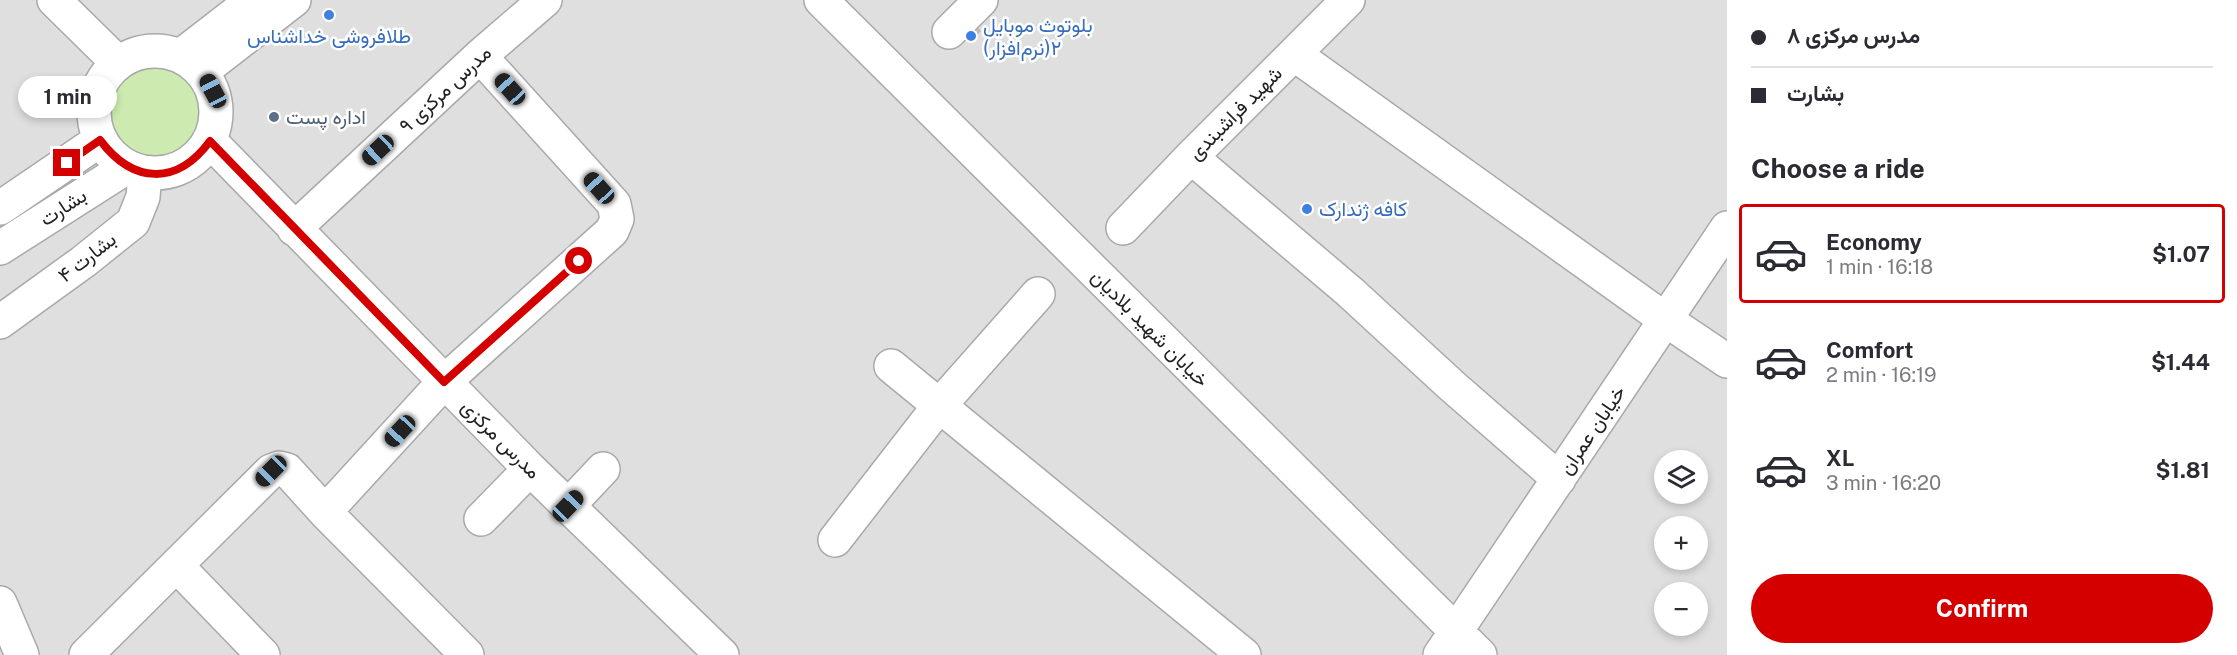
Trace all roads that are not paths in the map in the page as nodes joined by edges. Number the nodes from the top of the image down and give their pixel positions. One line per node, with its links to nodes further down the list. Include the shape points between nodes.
1 (54, 0): 11 (street)
2 (253, 0): 12 (street)
3 (294, 0): 12 (street)
4 (545, 0): 10 (street, مدرس مرکزی ۹)
5 (821, 0): 38 (street, خیابان شهید بلادیان)
6 (981, 0): 8 (street)
7 (1348, 0): 9 (street, شهید فراشبندی)
8 (949, 32)
9 (1294, 54): 15 (street, شهید فراشبندی); 23 (street)
10 (480, 56): 20 (street, مدرس مرکزی ۹); 27 (street, via 614,204 617,219 612,231)
11 (118, 63): 12 (street, via 132,55 164,51); 13 (street, via 95,98 95,126)
12 (192, 63): 14 (street, via 213,91 217,108)
13 (100, 140): 16 (street, via 111,155); 17 (street, بشارت)
14 (210, 141): 16 (street, via 199,156 183,167 164,173); 20 (street, مدرس مرکزی)
15 (1191, 157): 18 (street, شهید فراشبندی); 31 (street, via 1350,292)
16 (136, 170): 21 (street, بشارت); 24 (street, بشارت ۴, via 143,197 132,222)
17 (0, 208)
18 (1123, 228)
19 (1727, 228): 23 (street, خیابان عمران)
20 (294, 229): 27 (street, مدرس مرکزی)
21 (0, 248)
22 (1038, 294): 28 (street)
23 (1666, 320): 25 (street); 31 (street, خیابان عمران)
24 (0, 322)
25 (1727, 361)
26 (891, 366): 28 (street)
27 (444, 382): 29 (street, مدرس مرکزی); 33 (street)
28 (939, 406): 35 (street); 44 (street)
29 (530, 469): 32 (street, مدرس مرکزی); 34 (street)
30 (603, 469): 32 (street)
31 (1559, 479): 38 (street, خیابان عمران)
32 (568, 506): 43 (street, مدرس مرکزی)
33 (325, 512): 36 (street, via 287,470 279,468 271,471); 42 (street)
34 (481, 519)
35 (835, 540)
36 (177, 566): 40 (street); 41 (street)
37 (0, 603): 39 (street)
38 (1448, 643): 45 (street, خیابان شهید بلادیان)
39 (22, 655)
40 (86, 655)
41 (263, 655)
42 (467, 655)
43 (722, 655)
44 (1244, 655)
45 (1480, 655)

